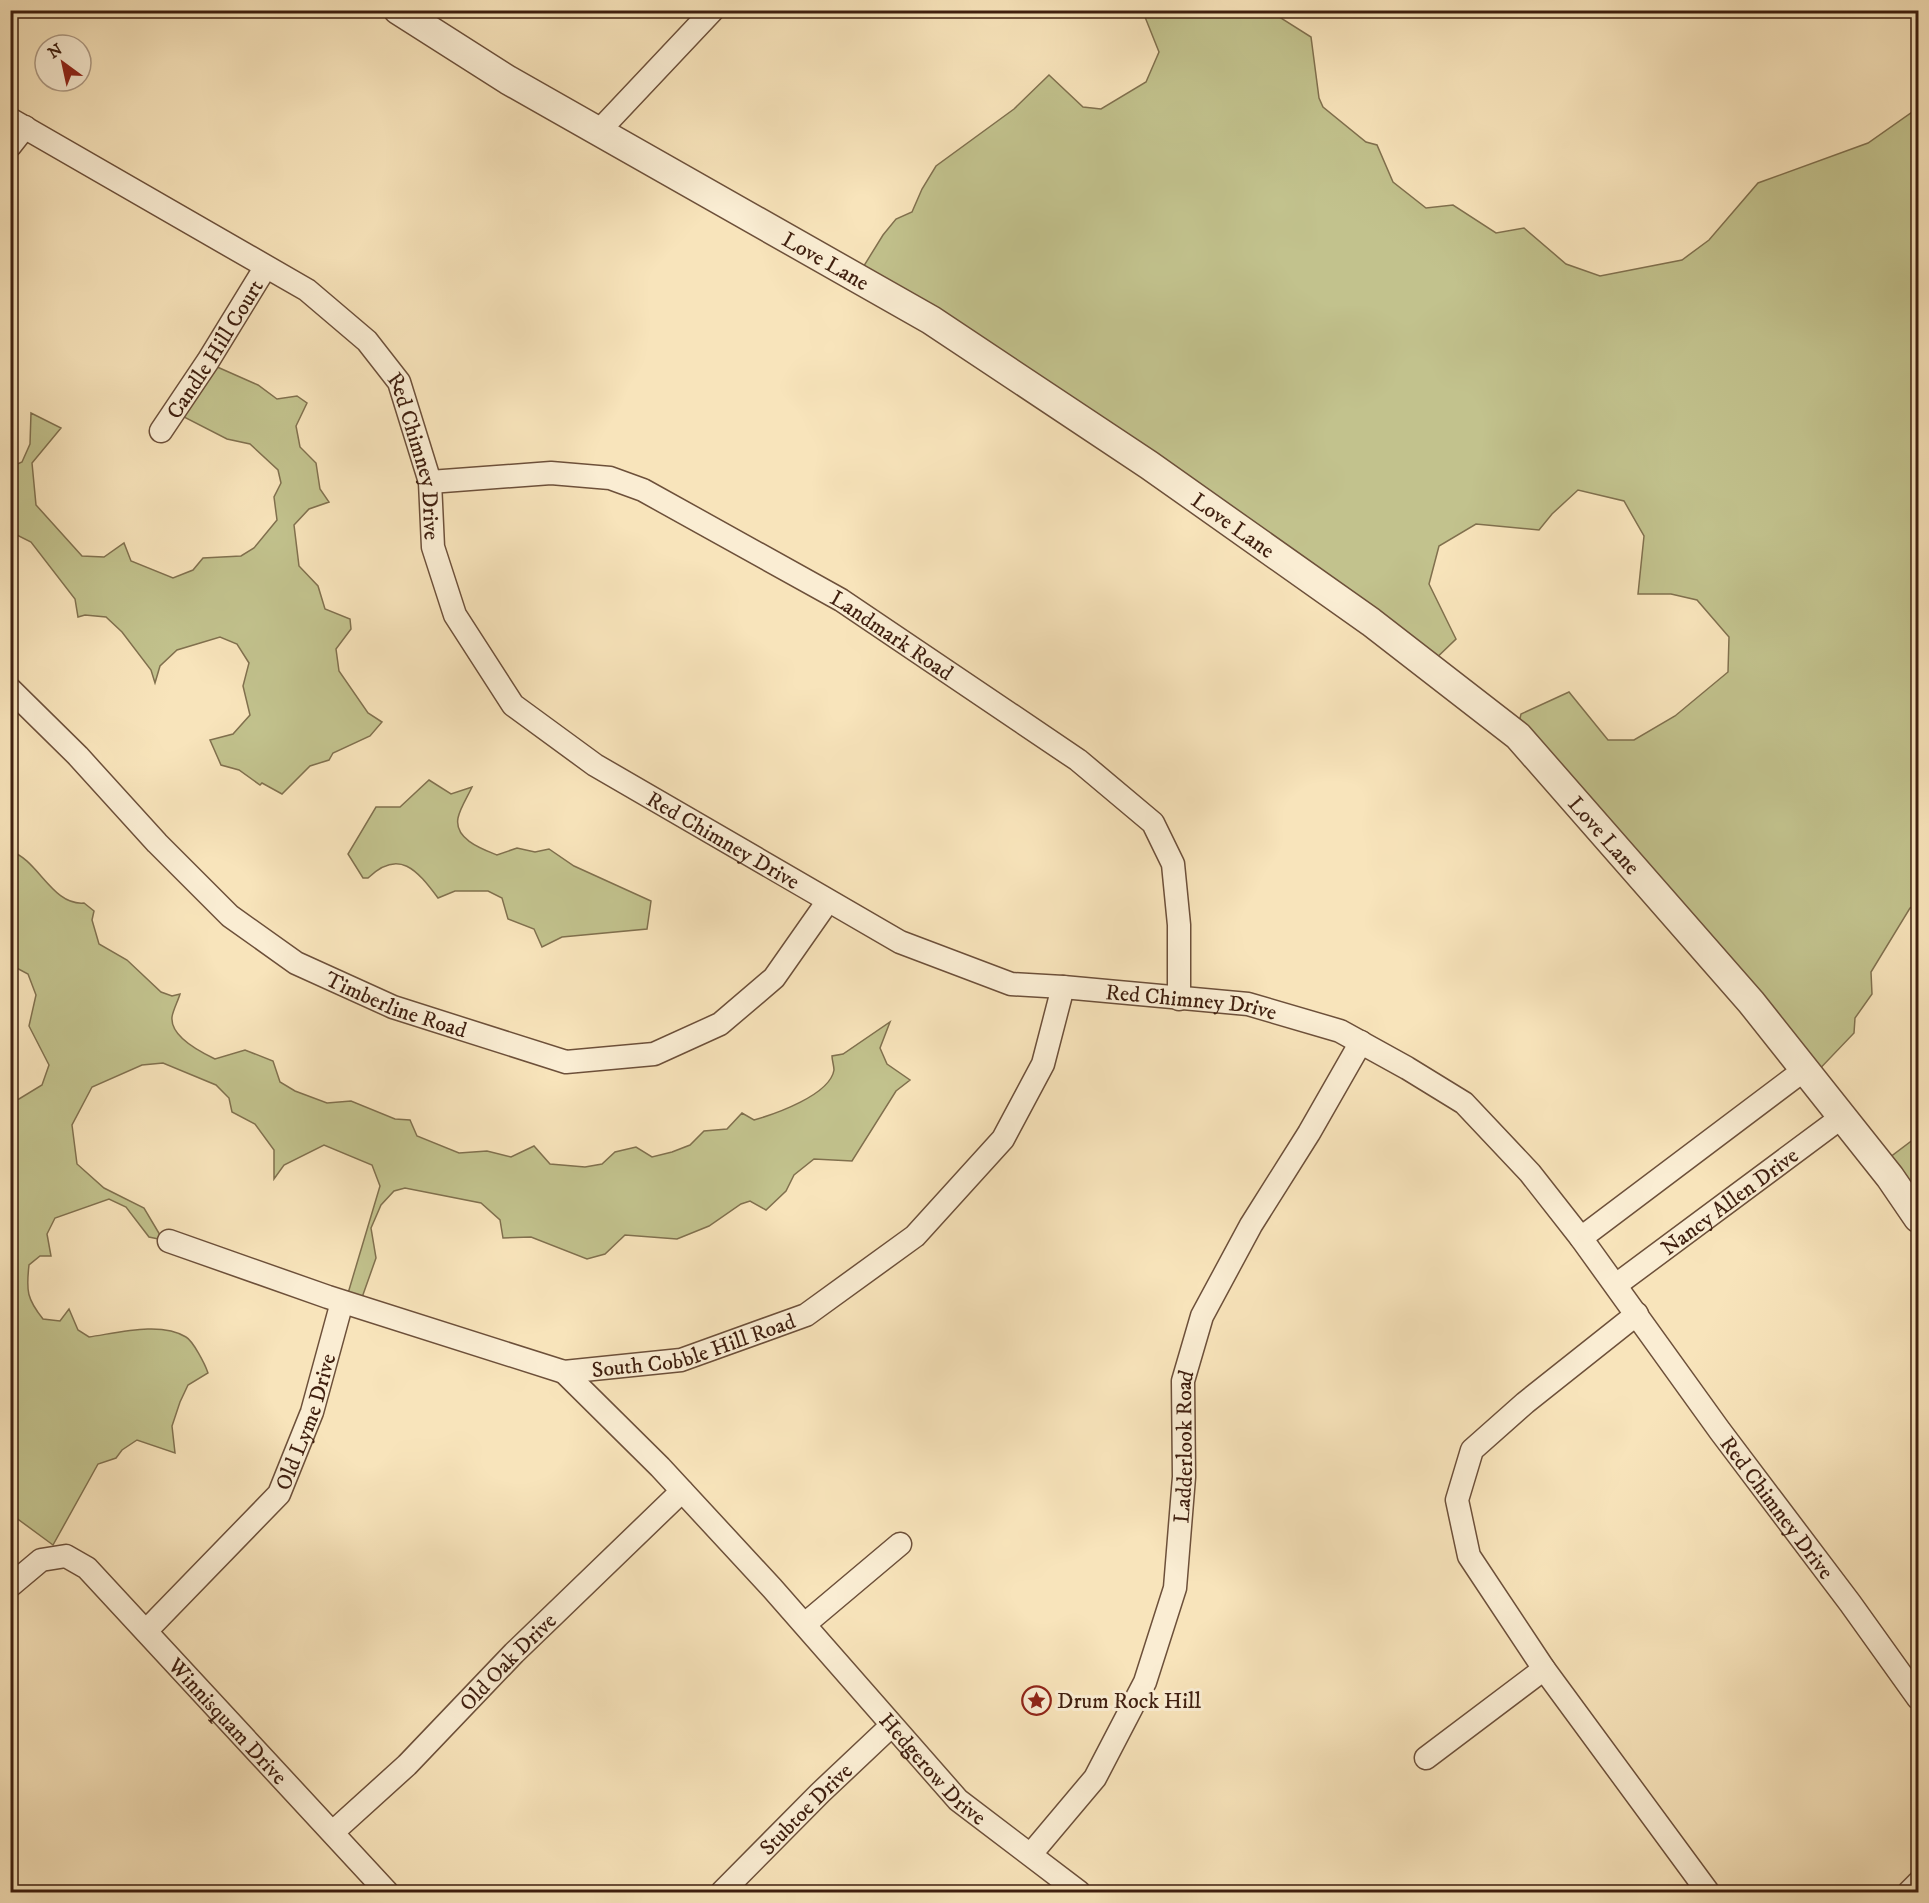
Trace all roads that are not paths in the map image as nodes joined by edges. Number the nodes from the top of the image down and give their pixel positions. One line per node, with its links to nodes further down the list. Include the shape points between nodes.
1 (398, 10): 4 (street, Love Lane)
2 (713, 10): 4 (street)
3 (18, 123): 5 (street); 6 (street, Red Chimney Drive)
4 (598, 132): 14 (street, Love Lane, via 931,320 1149,465 1371,622 1518,736 1751,1002)
5 (10, 146)
6 (266, 268): 7 (street, Candle Hill Court); 8 (street, Red Chimney Drive, via 307,290 367,340 399,382)
7 (161, 431)
8 (430, 482): 10 (street, Red Chimney Drive, via 433,547 455,615 513,705 596,765); 12 (street, Landmark Road, via 550,473 610,478 643,490 841,600 1078,760 1153,823 1173,864 1179,925)
9 (10, 689): 10 (street, Timberline Road, via 230,916 296,963 393,1007 566,1062 654,1054 720,1024 774,978)
10 (828, 901): 11 (street, Red Chimney Drive, via 900,942 1011,984)
11 (1063, 987): 12 (street, Red Chimney Drive); 22 (street, South Cobble Hill Road, via 1043,1064 1003,1139 915,1236 806,1315 681,1360)
12 (1179, 999): 13 (street, Red Chimney Drive, via 1248,1004 1340,1031)
13 (1361, 1042): 17 (street, Red Chimney Drive, via 1464,1103 1530,1173); 33 (street, Ladderlook Road, via 1251,1225 1202,1316 1183,1381 1184,1477 1175,1588 1145,1682 1095,1778)
14 (1804, 1070): 15 (street, Love Lane); 17 (street)
15 (1842, 1117): 16 (street, Love Lane); 19 (street, Nancy Allen Drive)
16 (1918, 1218)
17 (1581, 1238): 19 (street, Red Chimney Drive)
18 (169, 1241): 20 (street, South Cobble Hill Road)
19 (1616, 1285): 21 (street, Red Chimney Drive)
20 (342, 1302): 22 (street, South Cobble Hill Road); 27 (street, Old Lyme Drive, via 312,1412 279,1494)
21 (1637, 1314): 28 (street, via 1472,1450 1457,1500 1469,1556); 29 (street, Red Chimney Drive)
22 (564, 1371): 23 (street, Hedgerow Drive)
23 (682, 1491): 26 (street, Hedgerow Drive); 32 (street, Old Oak Drive, via 514,1653 407,1765)
24 (900, 1544): 26 (street)
25 (10, 1586): 27 (street, Winnisquam Drive, via 41,1560 66,1556 87,1568)
26 (805, 1624): 30 (street, Hedgerow Drive)
27 (146, 1631): 32 (street, Winnisquam Drive)
28 (1544, 1669): 31 (street); 38 (street)
29 (1918, 1698)
30 (891, 1726): 33 (street, Hedgerow Drive, via 958,1800); 36 (street, Stubtoe Drive)
31 (1426, 1758)
32 (333, 1832): 35 (street, Winnisquam Drive)
33 (1031, 1854): 37 (street, Hedgerow Drive)
34 (1918, 1883): 39 (street)
35 (387, 1893)
36 (722, 1893)
37 (1079, 1893)
38 (1708, 1893)
39 (1909, 1893)

